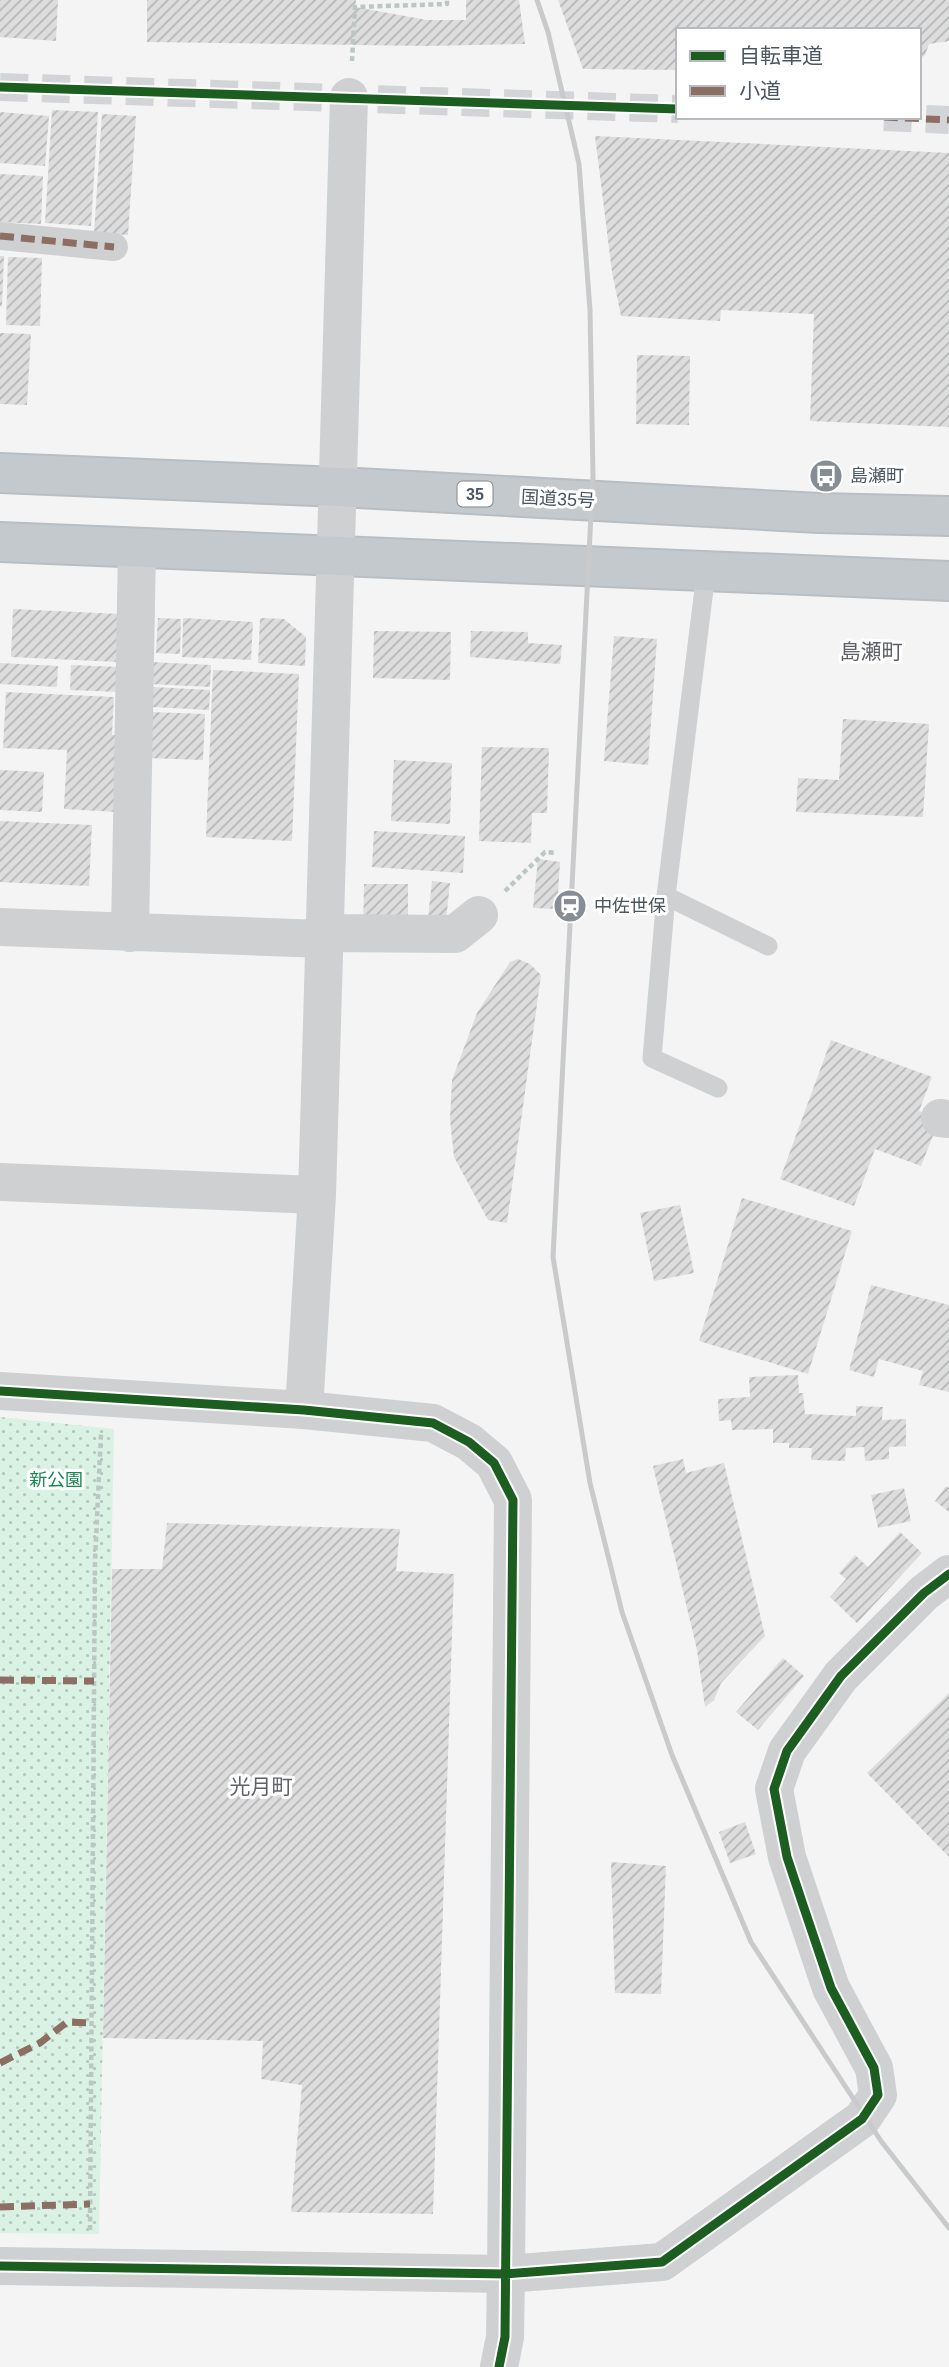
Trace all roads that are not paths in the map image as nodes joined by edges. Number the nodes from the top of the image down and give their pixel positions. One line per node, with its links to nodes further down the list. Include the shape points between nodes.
1 (349, 97): 5 (street)
2 (0, 236): 3 (street)
3 (114, 247)
4 (0, 473): 5 (highway, 国道35号 / 35)
5 (339, 487): 6 (highway, 国道35号 / 35); 9 (street)
6 (949, 516)
7 (0, 542): 8 (highway)
8 (137, 548): 9 (highway); 15 (street)
9 (336, 557): 10 (highway); 16 (street)
10 (706, 573): 11 (highway); 12 (lane)
11 (949, 581)
12 (666, 897): 17 (lane); 18 (lane, via 652,1058)
13 (479, 915): 16 (street, via 455,934)
14 (0, 928): 15 (street)
15 (130, 933): 16 (street)
16 (323, 936): 20 (street)
17 (768, 946)
18 (718, 1088)
19 (0, 1182): 20 (street)
20 (317, 1195): 22 (street)
21 (0, 1391): 22 (street)
22 (304, 1410): 25 (street, via 433,1423 470,1442 494,1463 513,1500)
23 (949, 1574): 25 (street, via 841,1676 787,1751 774,1788 787,1857 831,1988 874,2068 878,2095 862,2119 662,2262)
24 (0, 2266): 25 (street)
25 (506, 2274): 26 (street, via 505,2337)
26 (499, 2367)

